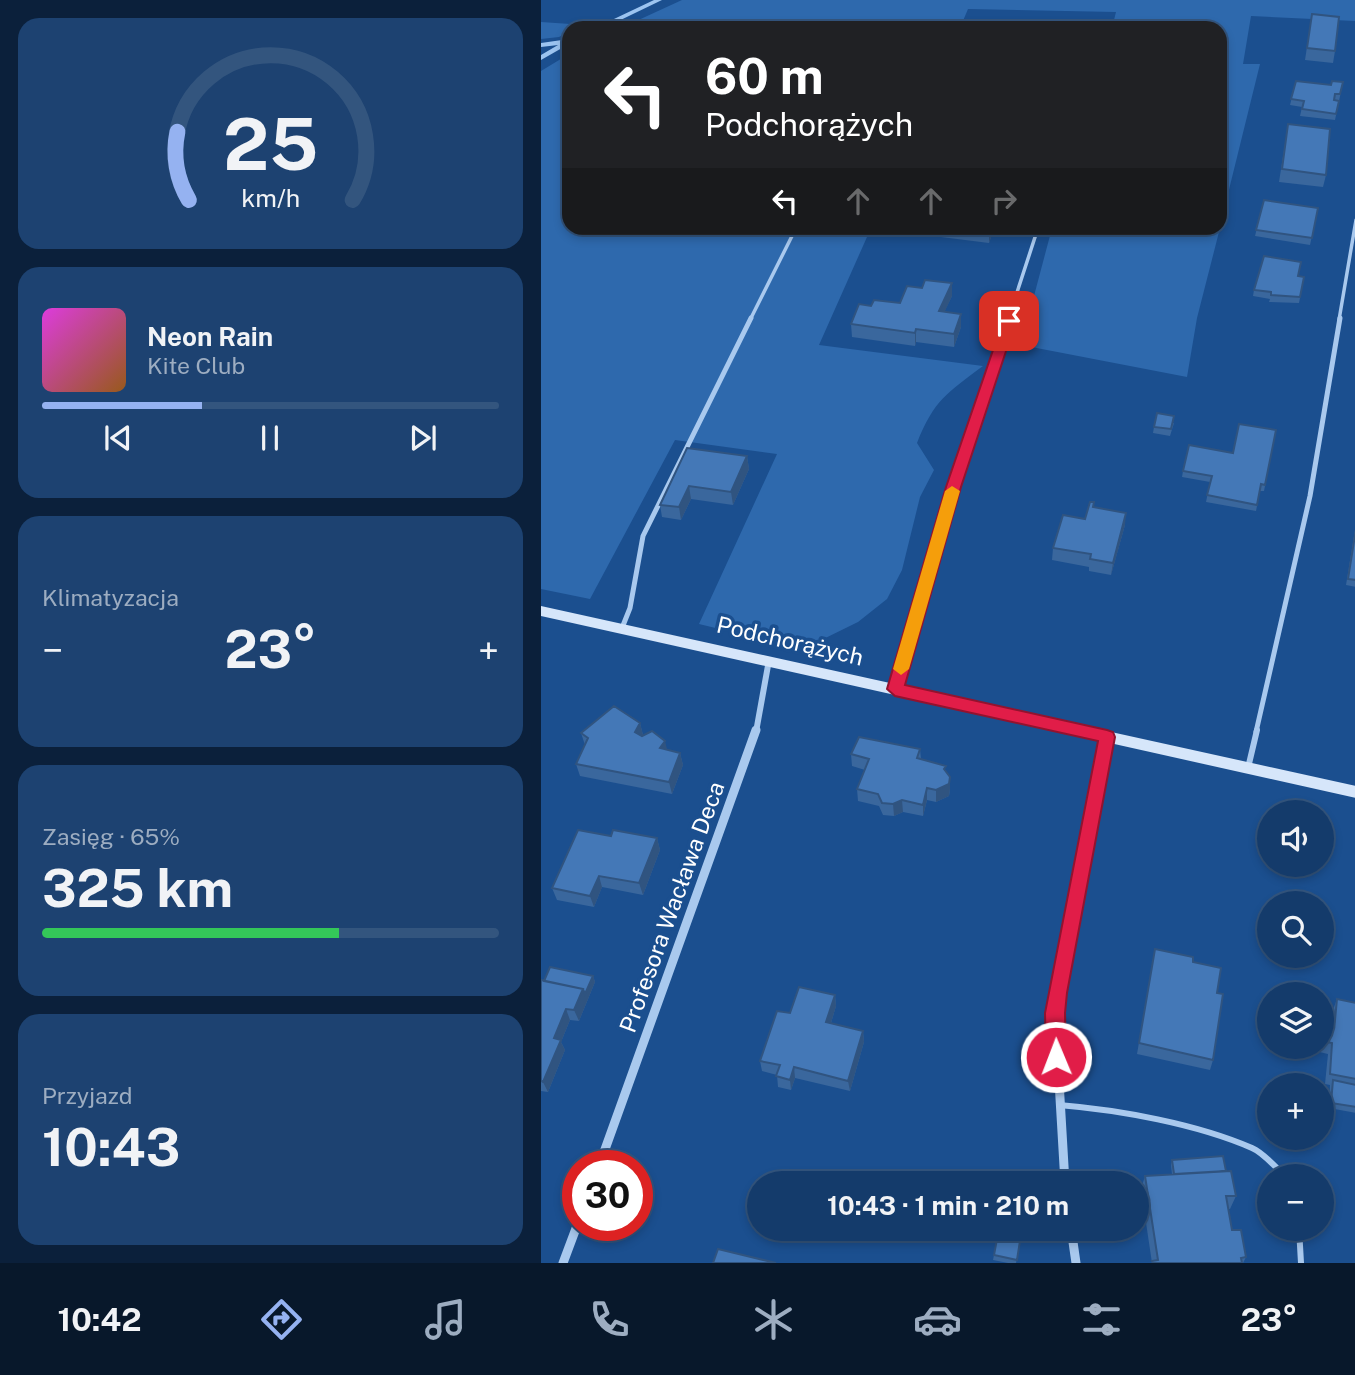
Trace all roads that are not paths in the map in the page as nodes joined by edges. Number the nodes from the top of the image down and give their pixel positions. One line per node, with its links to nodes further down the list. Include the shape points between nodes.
1 (1355, 220): 9 (lane, via 1310,496)
2 (793, 235): 5 (lane, via 643,536)
3 (1036, 235): 7 (lane, via 953,487)
4 (541, 611): 5 (street, Podchorążych)
5 (622, 628): 6 (street, Podchorążych)
6 (769, 658): 7 (street, Podchorążych); 12 (street, Profesora Wacława Deca, via 754,741)
7 (895, 689): 8 (street, Podchorążych)
8 (1107, 737): 9 (street, Podchorążych); 11 (street, via 1055,1013)
9 (1248, 768): 10 (street, Podchorążych)
10 (1355, 792)
11 (1059, 1105): 13 (lane, via 1180,1125 1255,1149); 14 (street)
12 (605, 1150)
13 (1272, 1164)
14 (1064, 1171)
15 (571, 1241): 18 (street)
16 (1072, 1241): 19 (street)
17 (1300, 1241): 20 (lane)
18 (563, 1263)
19 (1075, 1263)
20 (1301, 1263)

